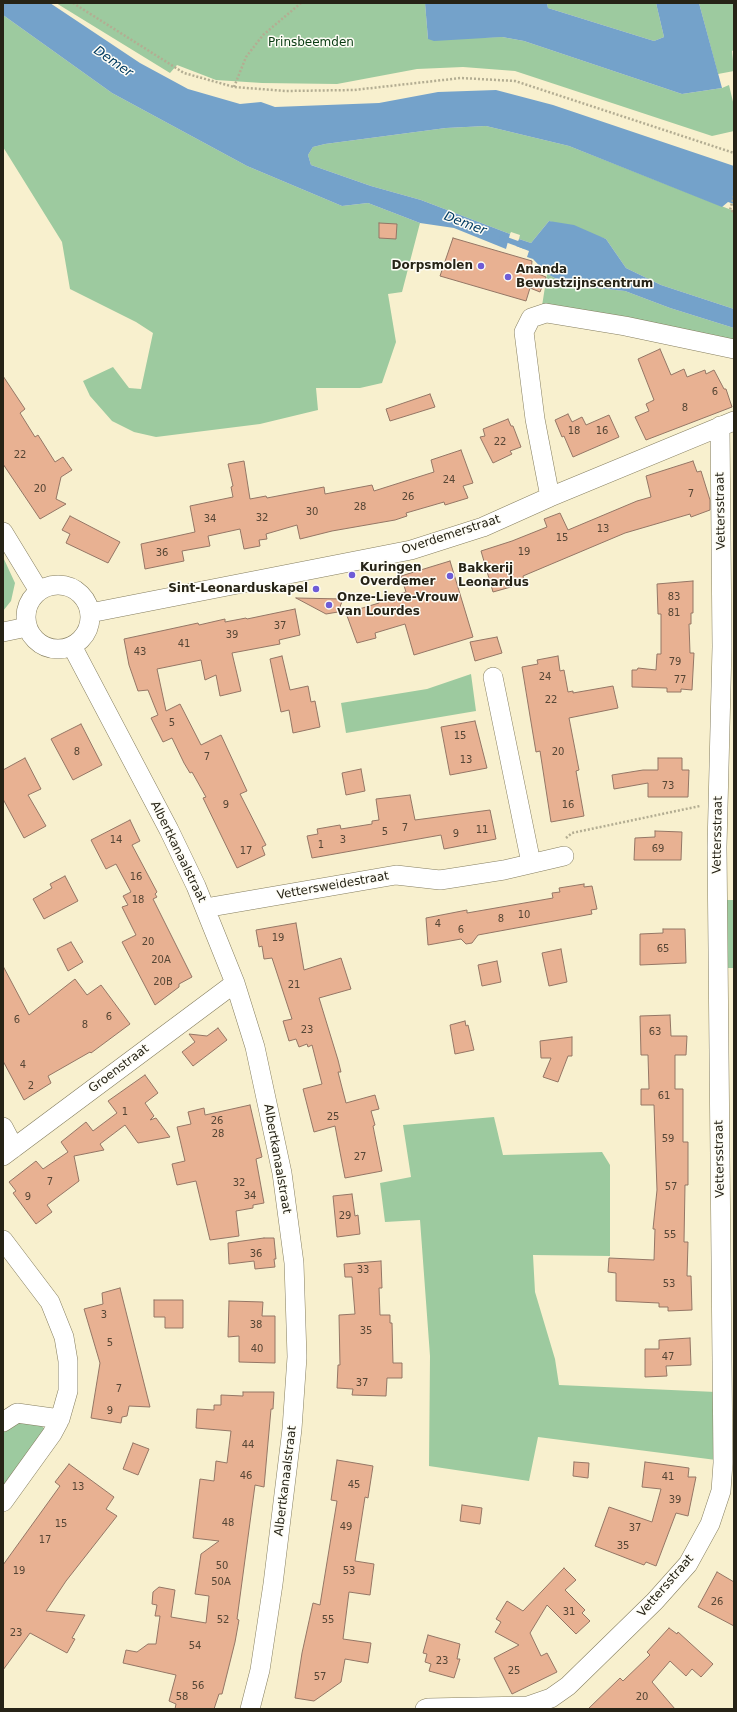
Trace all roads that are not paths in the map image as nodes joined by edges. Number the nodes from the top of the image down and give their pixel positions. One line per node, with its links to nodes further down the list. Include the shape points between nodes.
1 (734, 349): 3 (street, via 625,326 546,313 530,318 524,332)
2 (727, 423): 3 (street, Overdemerstraat); 22 (street, Vettersstraat, via 718,802 723,1463 721,1491 710,1524 688,1564 655,1601 568,1686 551,1698 528,1706)
3 (550, 497): 6 (street, Overdemerstraat, via 483,527 411,550)
4 (3, 532): 5 (street)
5 (39, 591): 6 (street, via 51,586 64,586 76,591 85,601); 7 (street, via 27,607)
6 (90, 613): 9 (street, via 86,633)
7 (27, 627): 8 (street); 9 (street, via 40,644 61,649)
8 (3, 632)
9 (72, 646): 13 (street, Albertkanaalstraat, via 169,830)
10 (493, 677): 12 (street)
11 (564, 856): 12 (street, Vettersweidestraat)
12 (531, 863): 13 (street, Vettersweidestraat, via 440,880 396,875)
13 (205, 908): 14 (street, Albertkanaalstraat)
14 (235, 982): 16 (street, Groenstraat); 21 (street, Albertkanaalstraat, via 255,1047 282,1173 294,1263 297,1357 292,1429 273,1584 260,1670)
15 (3, 1127): 16 (street)
16 (9, 1152)
17 (3, 1240): 18 (street, via 50,1302 64,1337 68,1361 68,1391)
18 (60, 1419): 19 (street, via 17,1413); 20 (street)
19 (3, 1422)
20 (3, 1502)
21 (250, 1709)
22 (425, 1709)

